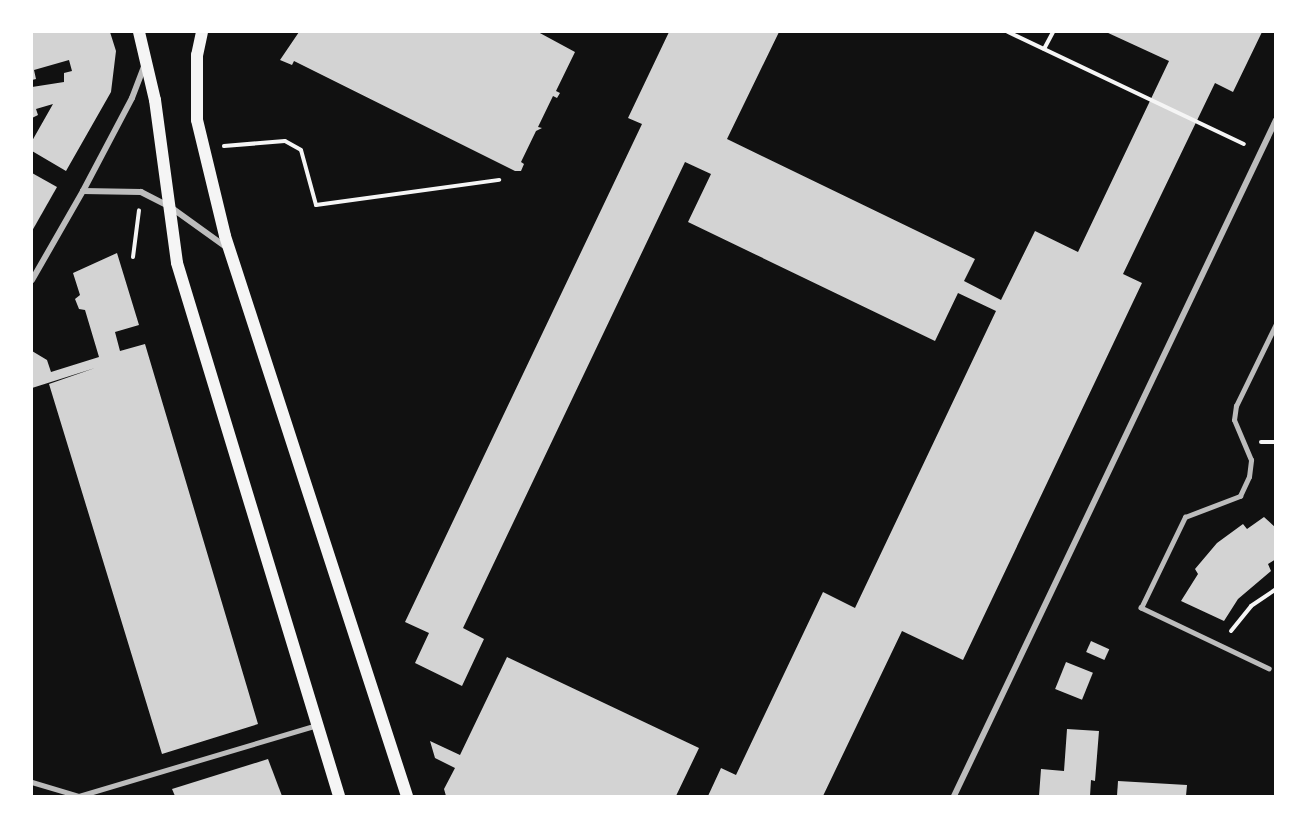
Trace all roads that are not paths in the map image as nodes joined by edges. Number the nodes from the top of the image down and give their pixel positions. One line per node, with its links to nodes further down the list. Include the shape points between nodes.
1 (139, 32): 3 (main road)
2 (202, 32): 7 (main road, via 196,89 203,148)
3 (145, 63): 5 (street, via 132,98); 6 (main road, via 155,100)
4 (1275, 120): 15 (street)
5 (83, 191): 6 (street, via 141,192); 8 (street)
6 (169, 206): 7 (street); 11 (main road, via 177,263)
7 (229, 249): 14 (main road)
8 (32, 280)
9 (1275, 324): 10 (lane, via 1236,406 1234,420 1251,460 1249,477 1240,496 1185,517 1141,608)
10 (1269, 669)
11 (317, 725): 12 (lane, via 79,796); 13 (main road)
12 (32, 782)
13 (339, 796)
14 (407, 796)
15 (954, 796)

